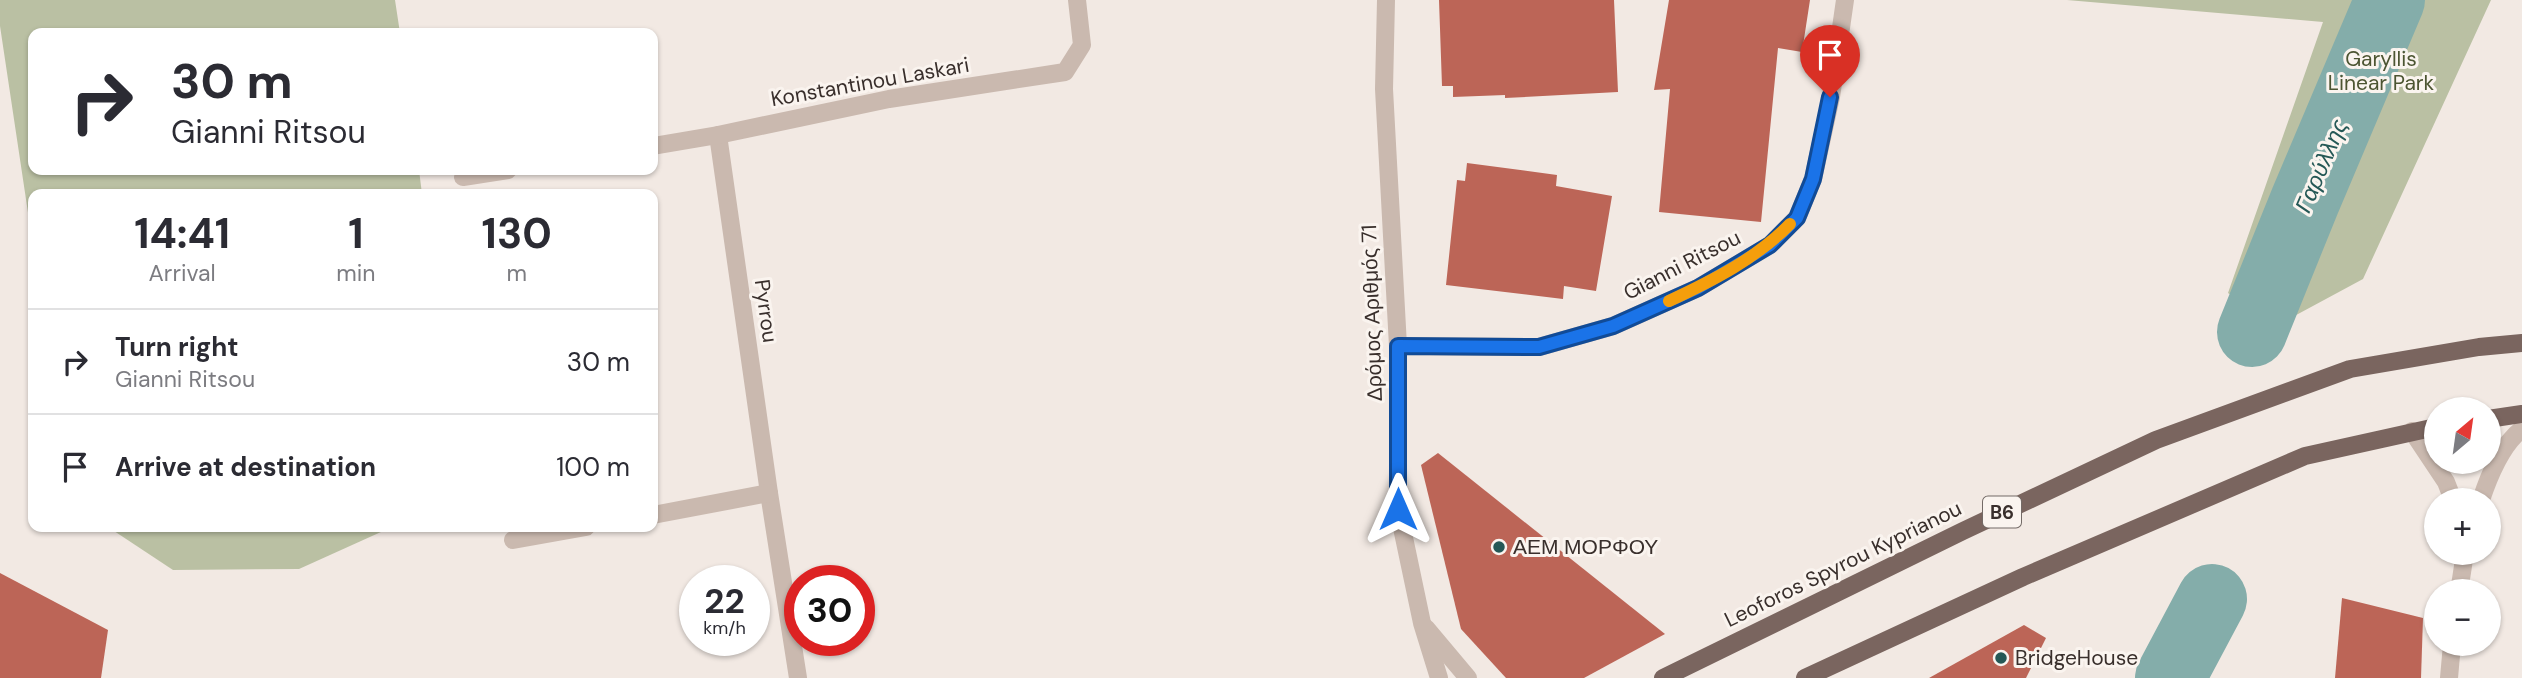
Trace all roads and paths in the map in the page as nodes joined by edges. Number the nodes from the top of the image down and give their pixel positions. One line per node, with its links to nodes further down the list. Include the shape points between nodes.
1 (1077, 0): 4 (street, Konstantinou Laskari, via 1082,44 1065,72 889,99)
2 (1385, 0): 9 (street, Δρόμος Αριθμός 71, via 1384,89)
3 (1845, 0): 9 (street, Gianni Ritsou, via 1813,179 1797,218 1770,245 1698,288 1613,326 1539,347)
4 (718, 135): 5 (street, Konstantinou Laskari); 17 (street, Pyrrou)
5 (658, 145)
6 (476, 175): 7 (street)
7 (463, 177)
8 (2522, 343): 26 (main road, Leoforos Spyrou Kyprianou / B6, via 2350,369 2156,440)
9 (1398, 346): 21 (street, Δρόμος Αριθμός 71, via 1398,509)
10 (2522, 414): 11 (main road)
11 (2501, 417)
12 (2424, 429): 14 (main road)
13 (2522, 429): 16 (street, via 2502,453)
14 (2412, 431): 15 (street); 27 (main road, via 2305,456 2023,577)
15 (2448, 488)
16 (2485, 488)
17 (769, 493): 18 (street); 23 (street, Pyrrou)
18 (658, 513)
19 (558, 532): 20 (street)
20 (513, 540)
21 (1422, 623): 24 (street, Δρόμος Αριθμός 71); 25 (street, Δρόμος Αριθμός 71)
22 (2451, 656): 28 (street)
23 (798, 678)
24 (1439, 678)
25 (1468, 678)
26 (1663, 678)
27 (1805, 678)
28 (2449, 678)

